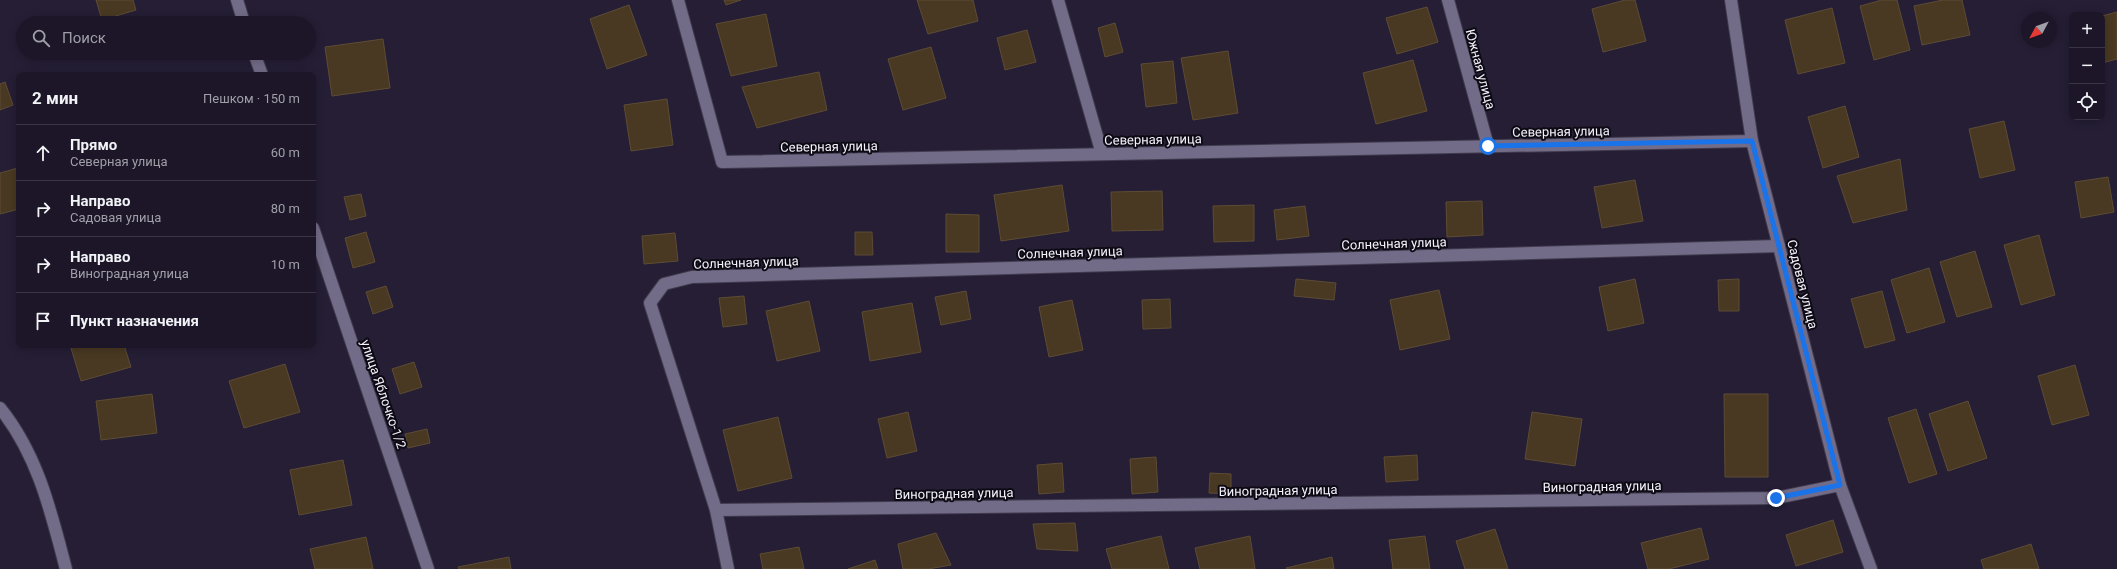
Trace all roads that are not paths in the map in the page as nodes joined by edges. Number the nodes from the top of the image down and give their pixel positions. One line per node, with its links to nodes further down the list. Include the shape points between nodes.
1 (237, 0): 6 (street)
2 (678, 0): 11 (street, Северная улица, via 722,162)
3 (1058, 0): 11 (street)
4 (1448, 0): 10 (street, Южная улица)
5 (1731, 0): 9 (street, Садовая улица)
6 (242, 16)
7 (257, 60): 8 (street)
8 (261, 72)
9 (1752, 141): 10 (street, Северная улица); 13 (street, Садовая улица)
10 (1488, 146): 11 (street, Северная улица)
11 (1102, 154)
12 (316, 237): 18 (street, улица Яблочко-1/2)
13 (1779, 246): 15 (street, Садовая улица); 16 (street, Солнечная улица, via 692,277 664,284 650,303)
14 (0, 408): 17 (street, via 15,426 44,488)
15 (1840, 485): 16 (street, Виноградная улица, via 1776,498); 20 (street, Садовая улица)
16 (716, 510): 19 (street, Солнечная улица)
17 (66, 569)
18 (428, 569)
19 (728, 569)
20 (1871, 569)

